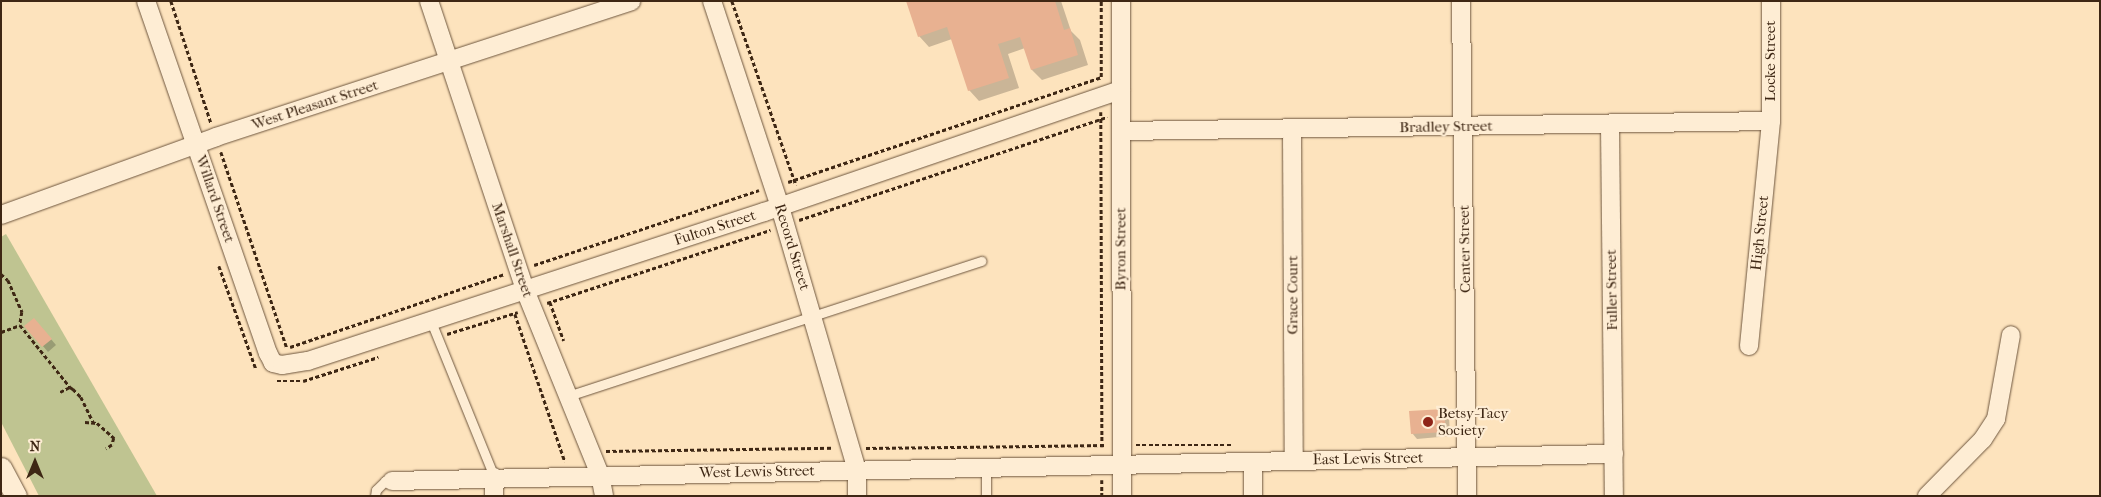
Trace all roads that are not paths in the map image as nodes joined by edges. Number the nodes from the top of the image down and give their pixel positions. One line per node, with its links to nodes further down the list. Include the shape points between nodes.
1 (146, 1): 15 (street, Willard Street)
2 (429, 1): 8 (street, Marshall Street)
3 (631, 1): 8 (street, West Pleasant Street)
4 (712, 1): 16 (street, Record Street)
5 (1121, 1): 9 (street, Byron Street)
6 (1461, 1): 12 (street, Center Street)
7 (1771, 1): 10 (street, Locke Street)
8 (449, 62): 15 (street, West Pleasant Street); 19 (street, Marshall Street)
9 (1121, 90): 14 (street, Byron Street); 16 (street, Fulton Street)
10 (1771, 121): 11 (street, Bradley Street); 23 (street, High Street)
11 (1610, 126): 12 (street, Bradley Street); 26 (street, Fuller Street)
12 (1463, 127): 13 (street, Bradley Street); 27 (street, Center Street)
13 (1292, 130): 14 (street, Bradley Street); 28 (street, Grace Court)
14 (1121, 131): 30 (street, Byron Street)
15 (196, 144): 17 (street, West Pleasant Street); 24 (street, Willard Street, via 273,363 282,365)
16 (780, 207): 19 (street, Fulton Street); 20 (street, Record Street)
17 (1, 215)
18 (982, 261): 20 (lane)
19 (525, 290): 21 (street, Fulton Street); 25 (street, Marshall Street)
20 (813, 318): 25 (lane); 33 (street, Record Street)
21 (430, 319): 24 (street, Fulton Street); 35 (lane)
22 (2011, 335): 47 (street, via 1996,419 1983,439)
23 (1749, 346)
24 (308, 361)
25 (568, 396): 34 (street, Marshall Street)
26 (1614, 454): 27 (street, East Lewis Street); 46 (street, Fuller Street)
27 (1469, 457): 28 (street, East Lewis Street); 45 (street, Center Street)
28 (1294, 461): 29 (street, East Lewis Street)
29 (1253, 462): 30 (street, East Lewis Street); 44 (street)
30 (1122, 465): 31 (street, West Lewis Street); 43 (street, Byron Street)
31 (986, 467): 33 (street, West Lewis Street); 42 (lane)
32 (1, 468): 37 (street)
33 (857, 470): 34 (street, West Lewis Street); 41 (street, Record Street)
34 (600, 475): 35 (street, West Lewis Street); 40 (street, Marshall Street)
35 (494, 477): 36 (street, West Lewis Street); 39 (street)
36 (392, 481): 38 (lane, via 385,481)
37 (16, 496)
38 (375, 496)
39 (494, 496)
40 (604, 496)
41 (857, 496)
42 (986, 496)
43 (1122, 496)
44 (1253, 496)
45 (1467, 496)
46 (1614, 496)
47 (1927, 496)

